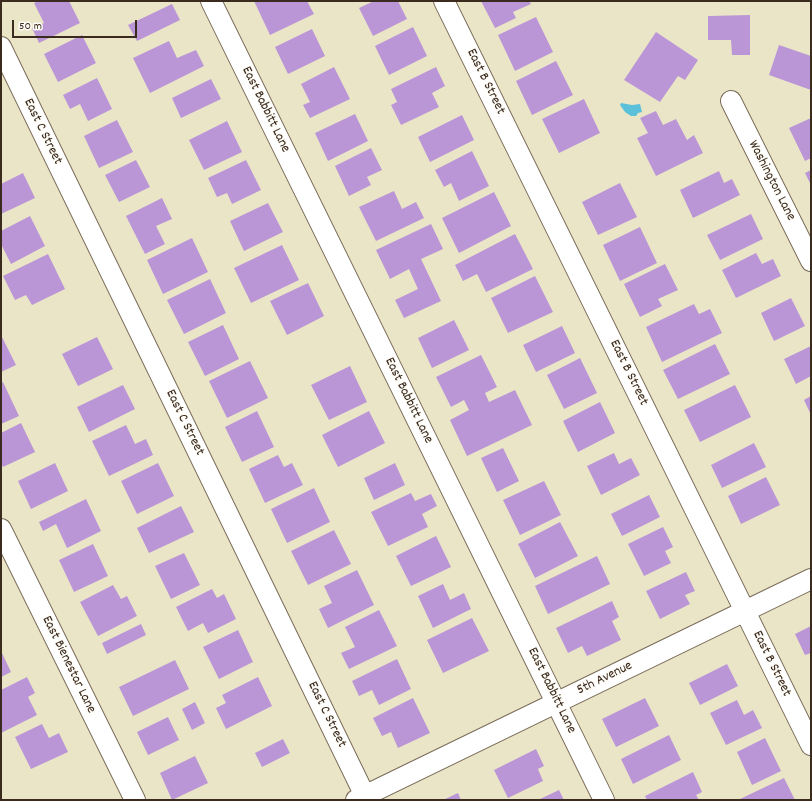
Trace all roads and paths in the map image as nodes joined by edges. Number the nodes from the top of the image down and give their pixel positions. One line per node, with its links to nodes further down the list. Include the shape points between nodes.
1 (211, 1): 9 (street, East Babbitt Lane)
2 (444, 1): 8 (street, East B Street)
3 (1, 47): 11 (street, East C Street)
4 (731, 101): 5 (street, Washington Lane)
5 (811, 262)
6 (1, 529): 12 (street, East Bienestar Lane)
7 (811, 580): 8 (street, 5th Avenue)
8 (745, 612): 9 (street, 5th Avenue); 10 (street, East B Street)
9 (556, 703): 11 (street, 5th Avenue); 13 (street, East Babbitt Lane)
10 (811, 745)
11 (363, 798)
12 (135, 800)
13 (604, 800)

